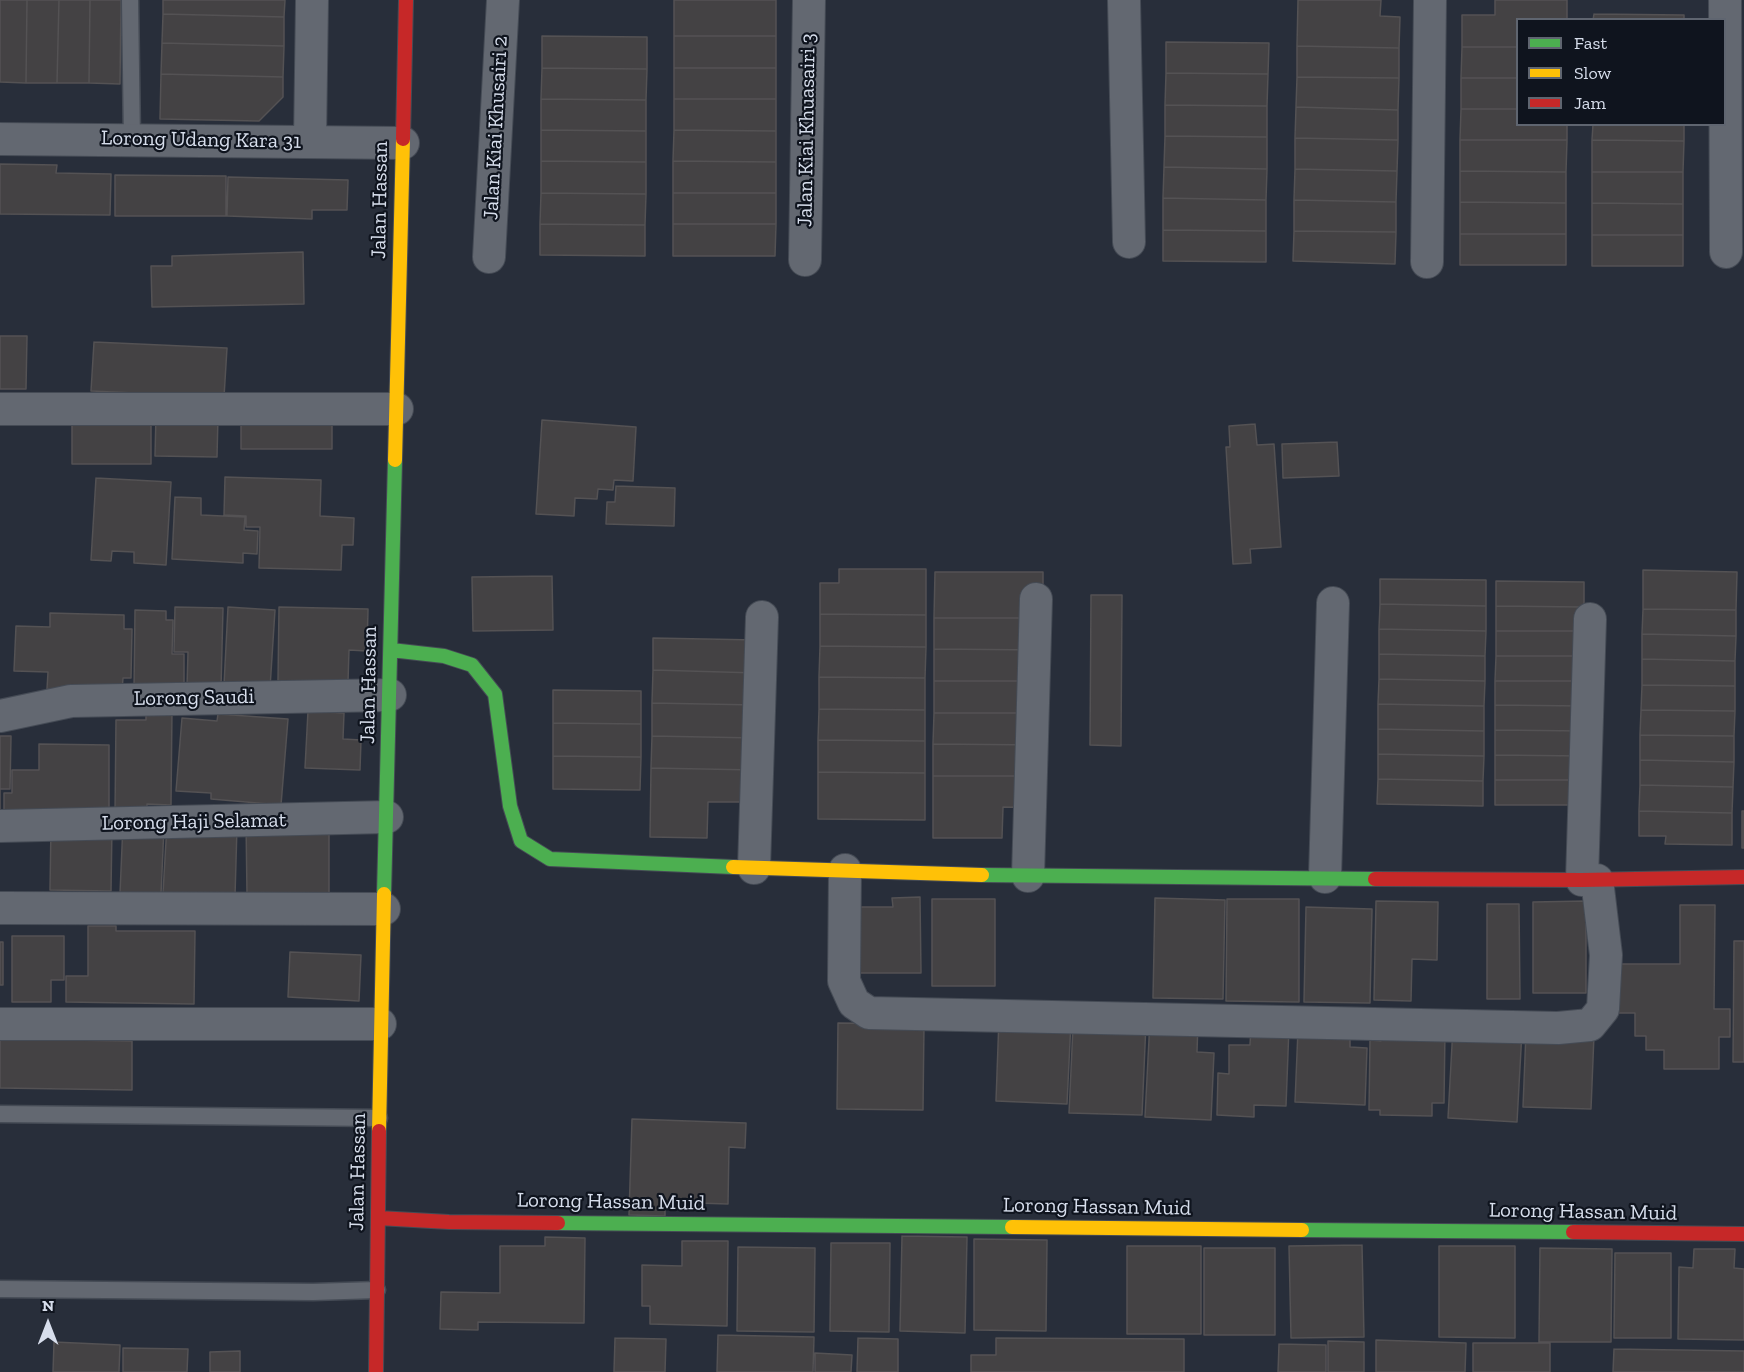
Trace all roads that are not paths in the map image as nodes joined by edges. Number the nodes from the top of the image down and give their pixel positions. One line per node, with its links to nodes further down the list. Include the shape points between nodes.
1 (130, 0): 12 (lane)
2 (312, 0): 13 (street)
3 (406, 0): 14 (street, Jalan Hassan)
4 (503, 0): 17 (street, Jalan Kiai Khusairi 2)
5 (809, 0): 18 (street, Jalan Kiai Khuasairi 3)
6 (1124, 0): 15 (street)
7 (1430, 0): 19 (street)
8 (1725, 0): 9 (street)
9 (1725, 18)
10 (1725, 126): 16 (street)
11 (0, 139): 12 (street, Lorong Udang Kara 31)
12 (132, 140): 13 (street, Lorong Udang Kara 31)
13 (310, 141): 14 (street, Lorong Udang Kara 31)
14 (403, 143): 21 (street, Jalan Hassan)
15 (1129, 242)
16 (1725, 252)
17 (489, 257)
18 (805, 260)
19 (1427, 262)
20 (0, 408): 21 (street)
21 (397, 408): 26 (street, Jalan Hassan)
22 (1036, 599): 33 (street)
23 (1332, 603): 34 (street)
24 (762, 617): 31 (street)
25 (1590, 619): 36 (street)
26 (391, 650): 27 (street, Jalan Hassan); 31 (street, via 444,656 472,665 495,694 510,806 521,841 550,859)
27 (390, 695): 28 (street, Lorong Saudi, via 71,701); 29 (street, Jalan Hassan)
28 (0, 716)
29 (387, 817): 30 (street, Lorong Haji Selamat); 38 (street, Jalan Hassan)
30 (0, 826)
31 (754, 868): 32 (street)
32 (845, 870): 33 (street); 36 (street, via 844,981 854,1003 869,1012 1558,1028 1590,1025 1603,1009 1606,955)
33 (1028, 876): 34 (street)
34 (1324, 877): 36 (street)
35 (1744, 877): 36 (street)
36 (1589, 880)
37 (0, 908): 38 (street)
38 (384, 909): 40 (street, Jalan Hassan)
39 (0, 1024): 40 (street)
40 (380, 1024): 42 (street, Jalan Hassan)
41 (0, 1114): 42 (lane)
42 (379, 1118): 43 (street, Jalan Hassan)
43 (378, 1218): 44 (street, Lorong Hassan Muid, via 449,1222); 46 (street, Jalan Hassan)
44 (1744, 1234)
45 (0, 1289): 46 (lane)
46 (377, 1290): 47 (street, Jalan Hassan)
47 (376, 1372)

